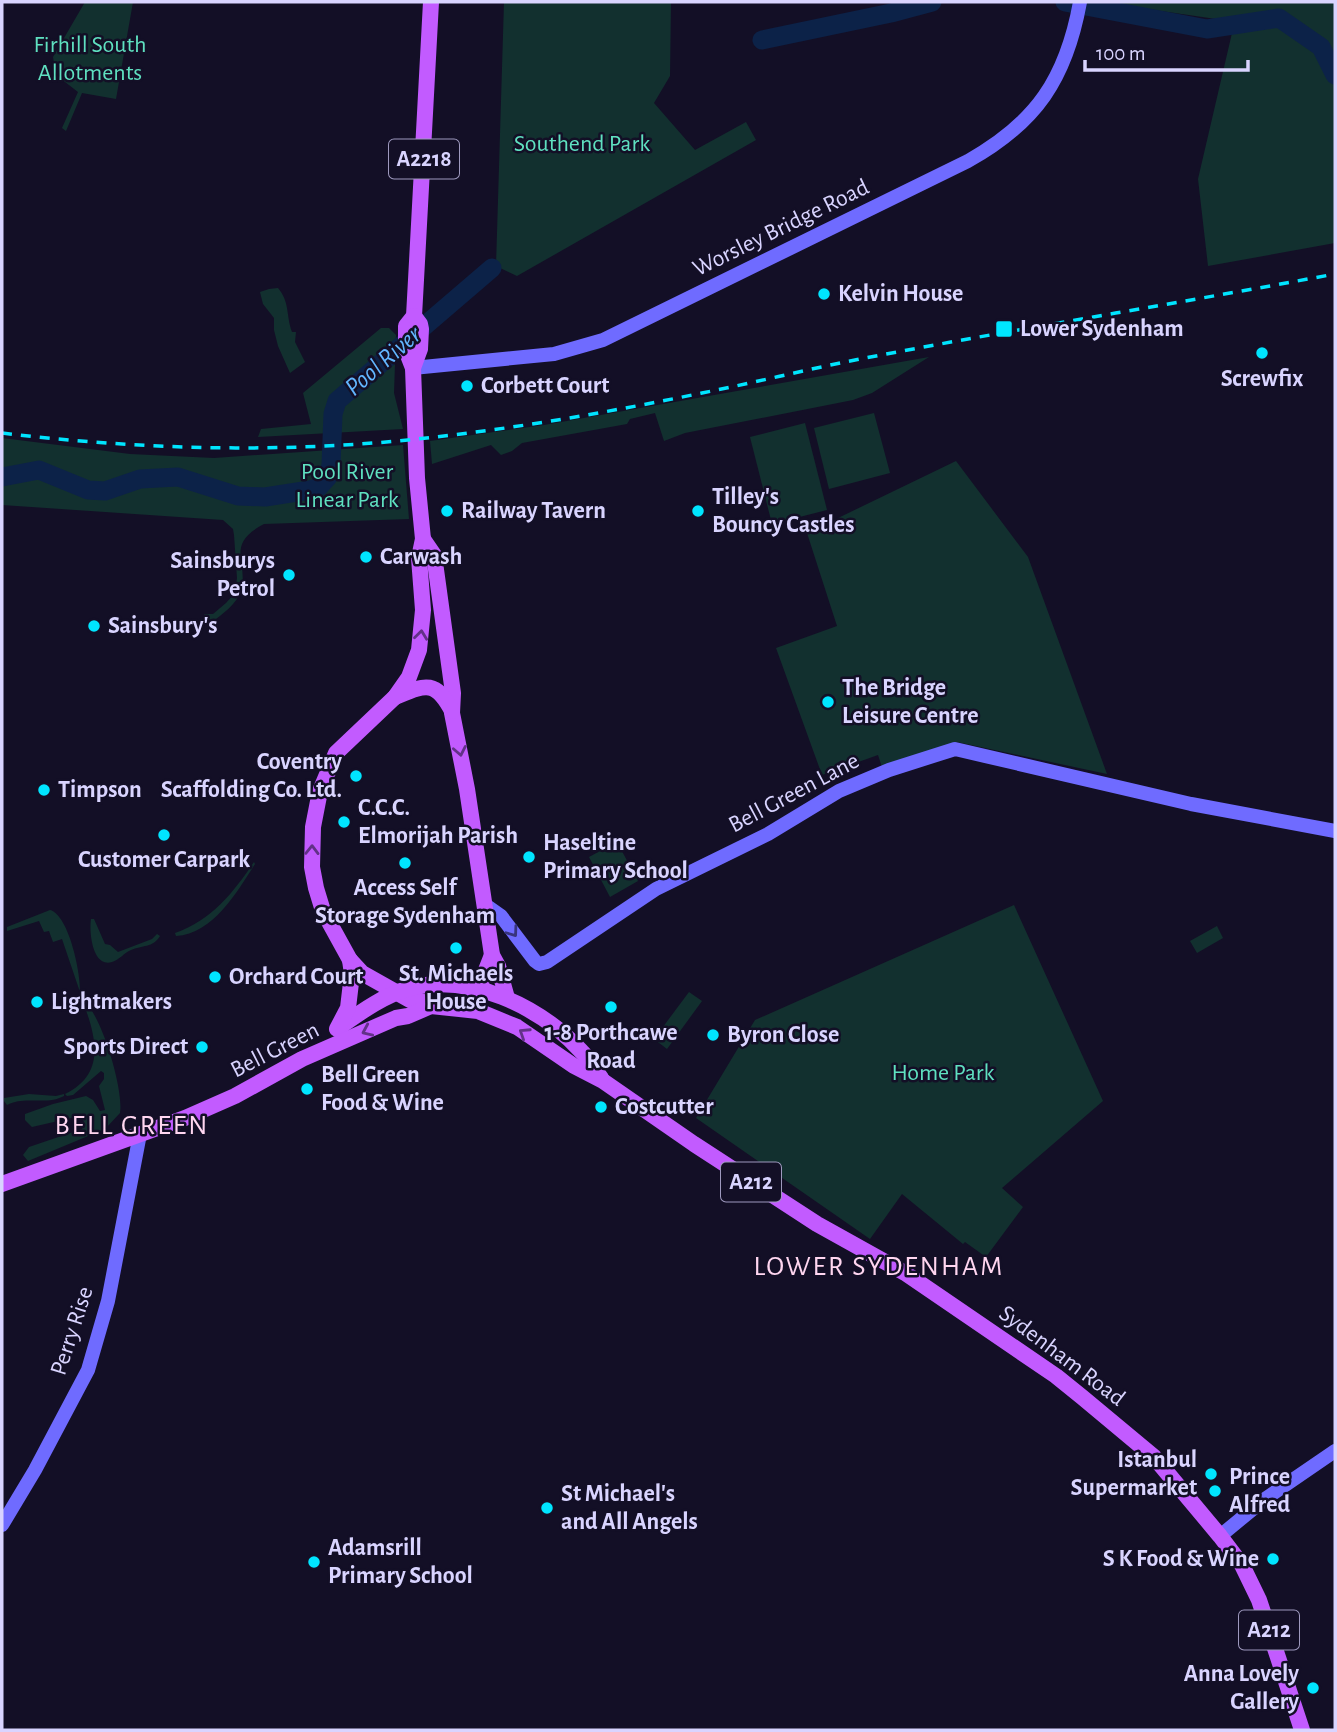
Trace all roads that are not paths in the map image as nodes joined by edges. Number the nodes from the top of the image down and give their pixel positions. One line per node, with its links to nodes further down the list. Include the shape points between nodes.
1 (431, 2): 3 (main road, A2218)
2 (1080, 6): 4 (street, Worsley Bridge Road, via 1056,76 1040,105 1009,135 968,162 603,340 554,354)
3 (410, 321): 4 (main road, A2218, via 405,350); 4 (main road, A2218, via 420,324 420,349)
4 (413, 368): 5 (main road, A2218)
5 (423, 539): 6 (main road, A2218, one-way to 5, via 419,650 424,610 419,558); 7 (main road, A2218, via 433,555)
6 (395, 697): 7 (main road, A2218, via 421,687 434,688); 11 (main road, A2218, one-way to 6, via 316,888 312,847 316,810 336,753)
7 (452, 713): 9 (main road, A2218, one-way to 9)
8 (1335, 831): 9 (street, Bell Green Lane, one-way to 8, via 501,916 535,961 547,962 656,889 768,834 839,791 955,749 1191,804)
9 (484, 904): 10 (main road, A2218)
10 (492, 955): 12 (main road, A2218); 14 (main road, A2218)
11 (350, 960): 13 (main road); 17 (main road, A2218, via 348,1008)
12 (479, 990): 13 (main road, Sydenham Road / A212, via 443,984); 14 (main road, Sydenham Road / A212); 16 (main road, A2218)
13 (395, 993): 15 (main road); 17 (main road, Sydenham Road / A212)
14 (507, 998): 19 (main road, Sydenham Road / A212, via 544,1019 582,1051)
15 (431, 1006): 16 (main road, A212); 18 (main road, Bell Green / A212, one-way to 18)
16 (473, 1009): 19 (main road, Sydenham Road / A212, one-way to 16, via 517,1027)
17 (337, 1029): 18 (main road, A212)
18 (302, 1059): 20 (main road, Bell Green / A212, via 235,1096)
19 (603, 1081): 24 (main road, Sydenham Road / A212, via 774,1197 905,1273 1056,1376 1154,1457)
20 (140, 1135): 21 (main road, A212); 23 (street, Perry Rise, via 108,1301 88,1370)
21 (2, 1184)
22 (1335, 1451): 24 (street)
23 (2, 1525)
24 (1220, 1536): 25 (main road, Sydenham Road / A212, via 1242,1565 1259,1600)
25 (1302, 1730)

